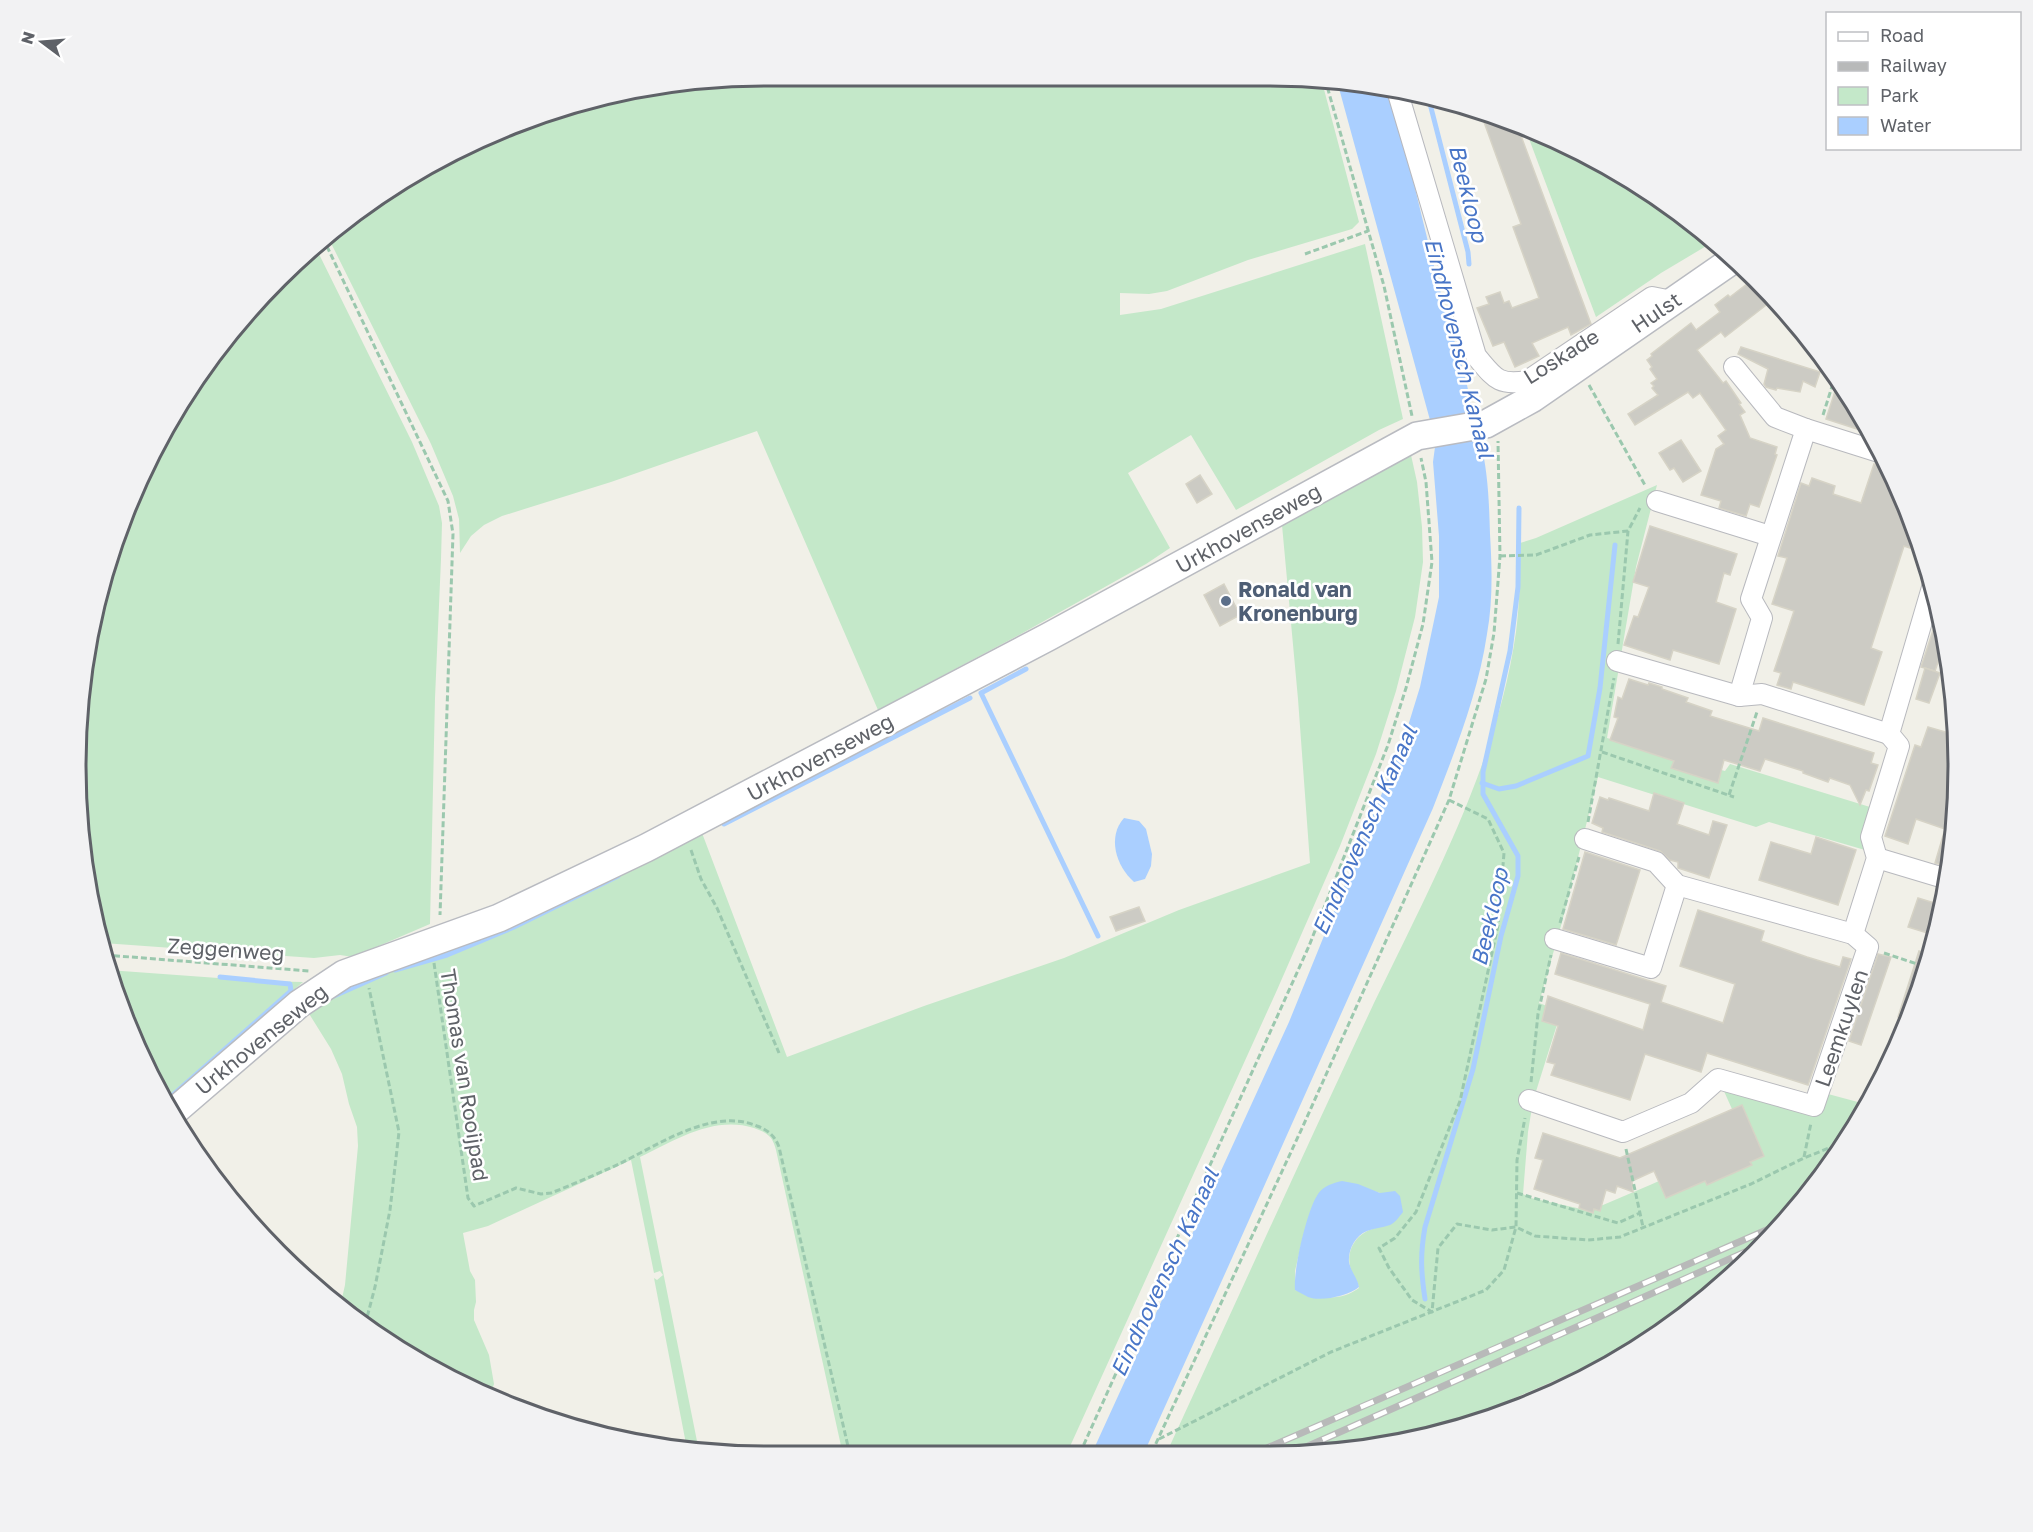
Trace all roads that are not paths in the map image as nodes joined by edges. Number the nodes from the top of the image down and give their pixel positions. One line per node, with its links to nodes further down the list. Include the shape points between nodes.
1 (1400, 99): 3 (street, Loskade, via 1476,356 1495,379 1511,384 1527,381 1652,297)
2 (1727, 265): 3 (street, Hulst)
3 (1672, 301): 5 (street, Hulst, via 1533,398)
4 (1734, 367): 6 (street, via 1775,417)
5 (1491, 422): 21 (street, Urkhovenseweg, via 1421,435 686,828 535,902 443,938 299,1004)
6 (1812, 431): 7 (street); 9 (street)
7 (1868, 449)
8 (1650, 498): 9 (street)
9 (1770, 536): 12 (street, via 1751,599 1762,618)
10 (1927, 604): 13 (street)
11 (1617, 661): 12 (street)
12 (1739, 696): 13 (street, via 1762,694)
13 (1888, 734): 15 (street, Leemkuylen, via 1899,746 1871,837)
14 (1585, 839): 17 (street, via 1656,862)
15 (1877, 858): 16 (street); 19 (street, Leemkuylen)
16 (1938, 876)
17 (1677, 885): 18 (street, via 1651,968); 19 (street)
18 (1555, 939)
19 (1861, 940): 20 (street, Leemkuylen, via 1814,1106 1718,1079 1691,1103 1623,1132)
20 (1529, 1100)
21 (178, 1108)

